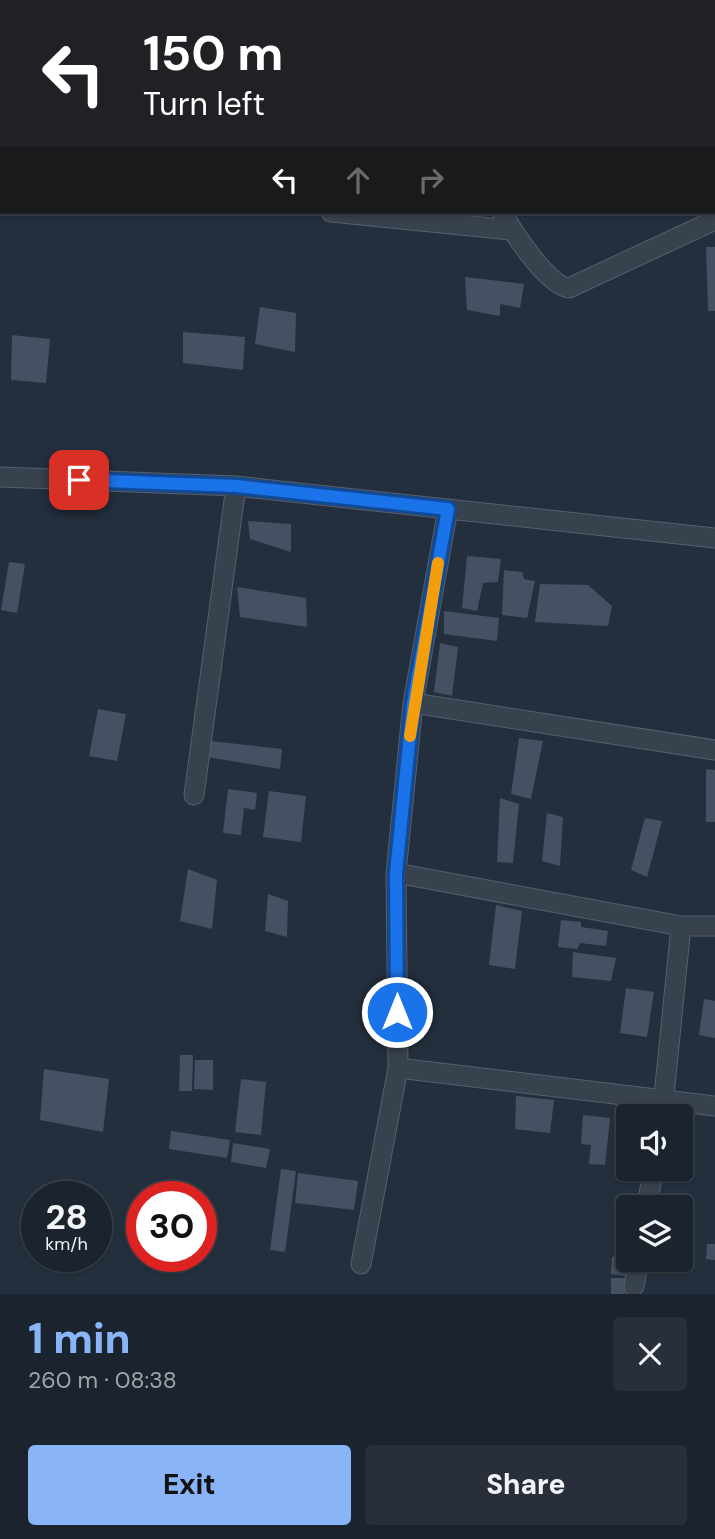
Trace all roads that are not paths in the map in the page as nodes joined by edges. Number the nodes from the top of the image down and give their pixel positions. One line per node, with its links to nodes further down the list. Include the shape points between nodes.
1 (351, 214): 4 (street)
2 (503, 214): 4 (street)
3 (715, 220): 4 (street, via 569,288 555,283)
4 (511, 230)
5 (0, 477): 6 (street)
6 (236, 486): 7 (street); 11 (street)
7 (448, 509): 8 (street); 9 (street)
8 (715, 537)
9 (413, 703): 10 (street); 12 (street)
10 (715, 750)
11 (194, 795)
12 (396, 873): 13 (street); 15 (street)
13 (681, 926): 14 (street); 17 (street)
14 (715, 926)
15 (398, 1068): 16 (street); 20 (street)
16 (644, 1104)
17 (664, 1104)
18 (693, 1107): 19 (street)
19 (715, 1107)
20 (361, 1264)
21 (637, 1272): 22 (street)
22 (634, 1286)

